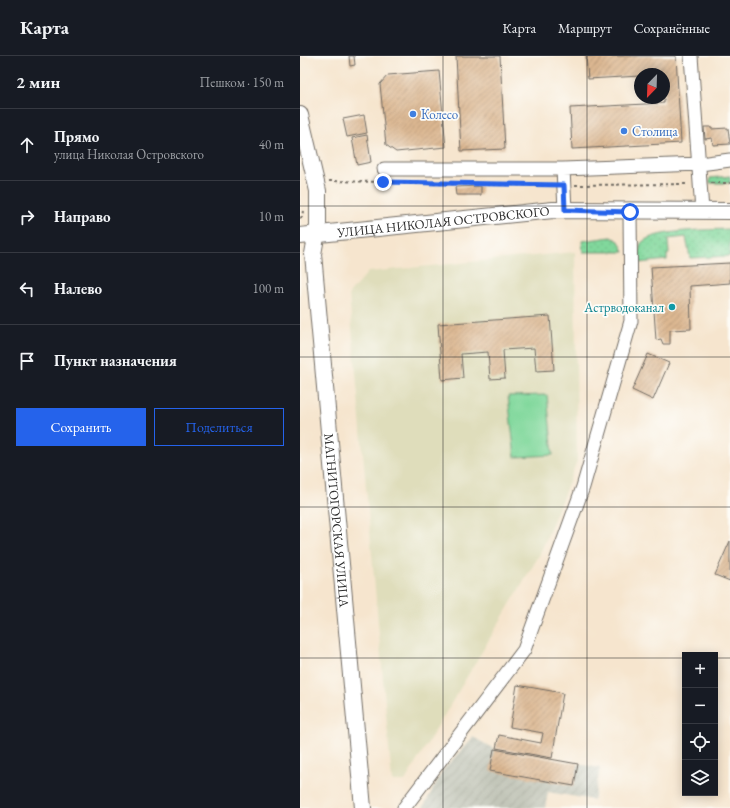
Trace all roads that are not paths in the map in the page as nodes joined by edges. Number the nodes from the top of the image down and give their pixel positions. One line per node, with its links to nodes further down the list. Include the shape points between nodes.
1 (691, 56): 5 (lane)
2 (300, 115): 3 (main road, МАГНИТОГОРСКАЯ УЛИЦА)
3 (304, 148): 12 (main road, МАГНИТОГОРСКАЯ УЛИЦА, via 316,181 319,209)
4 (730, 160): 5 (lane)
5 (696, 164): 7 (lane); 9 (lane)
6 (384, 169): 7 (lane)
7 (563, 169): 8 (lane)
8 (565, 210): 11 (main road, УЛИЦА НИКОЛАЯ ОСТРОВСКОГО); 12 (main road, УЛИЦА НИКОЛАЯ ОСТРОВСКОГО)
9 (698, 211): 10 (main road, УЛИЦА НИКОЛАЯ ОСТРОВСКОГО); 11 (main road, УЛИЦА НИКОЛАЯ ОСТРОВСКОГО)
10 (730, 211)
11 (630, 212): 15 (lane, via 631,321 583,487 524,650)
12 (317, 234): 13 (main road, УЛИЦА НИКОЛАЯ ОСТРОВСКОГО); 14 (main road, МАГНИТОГОРСКАЯ УЛИЦА, via 313,254)
13 (300, 236)
14 (363, 808)
15 (404, 808)

